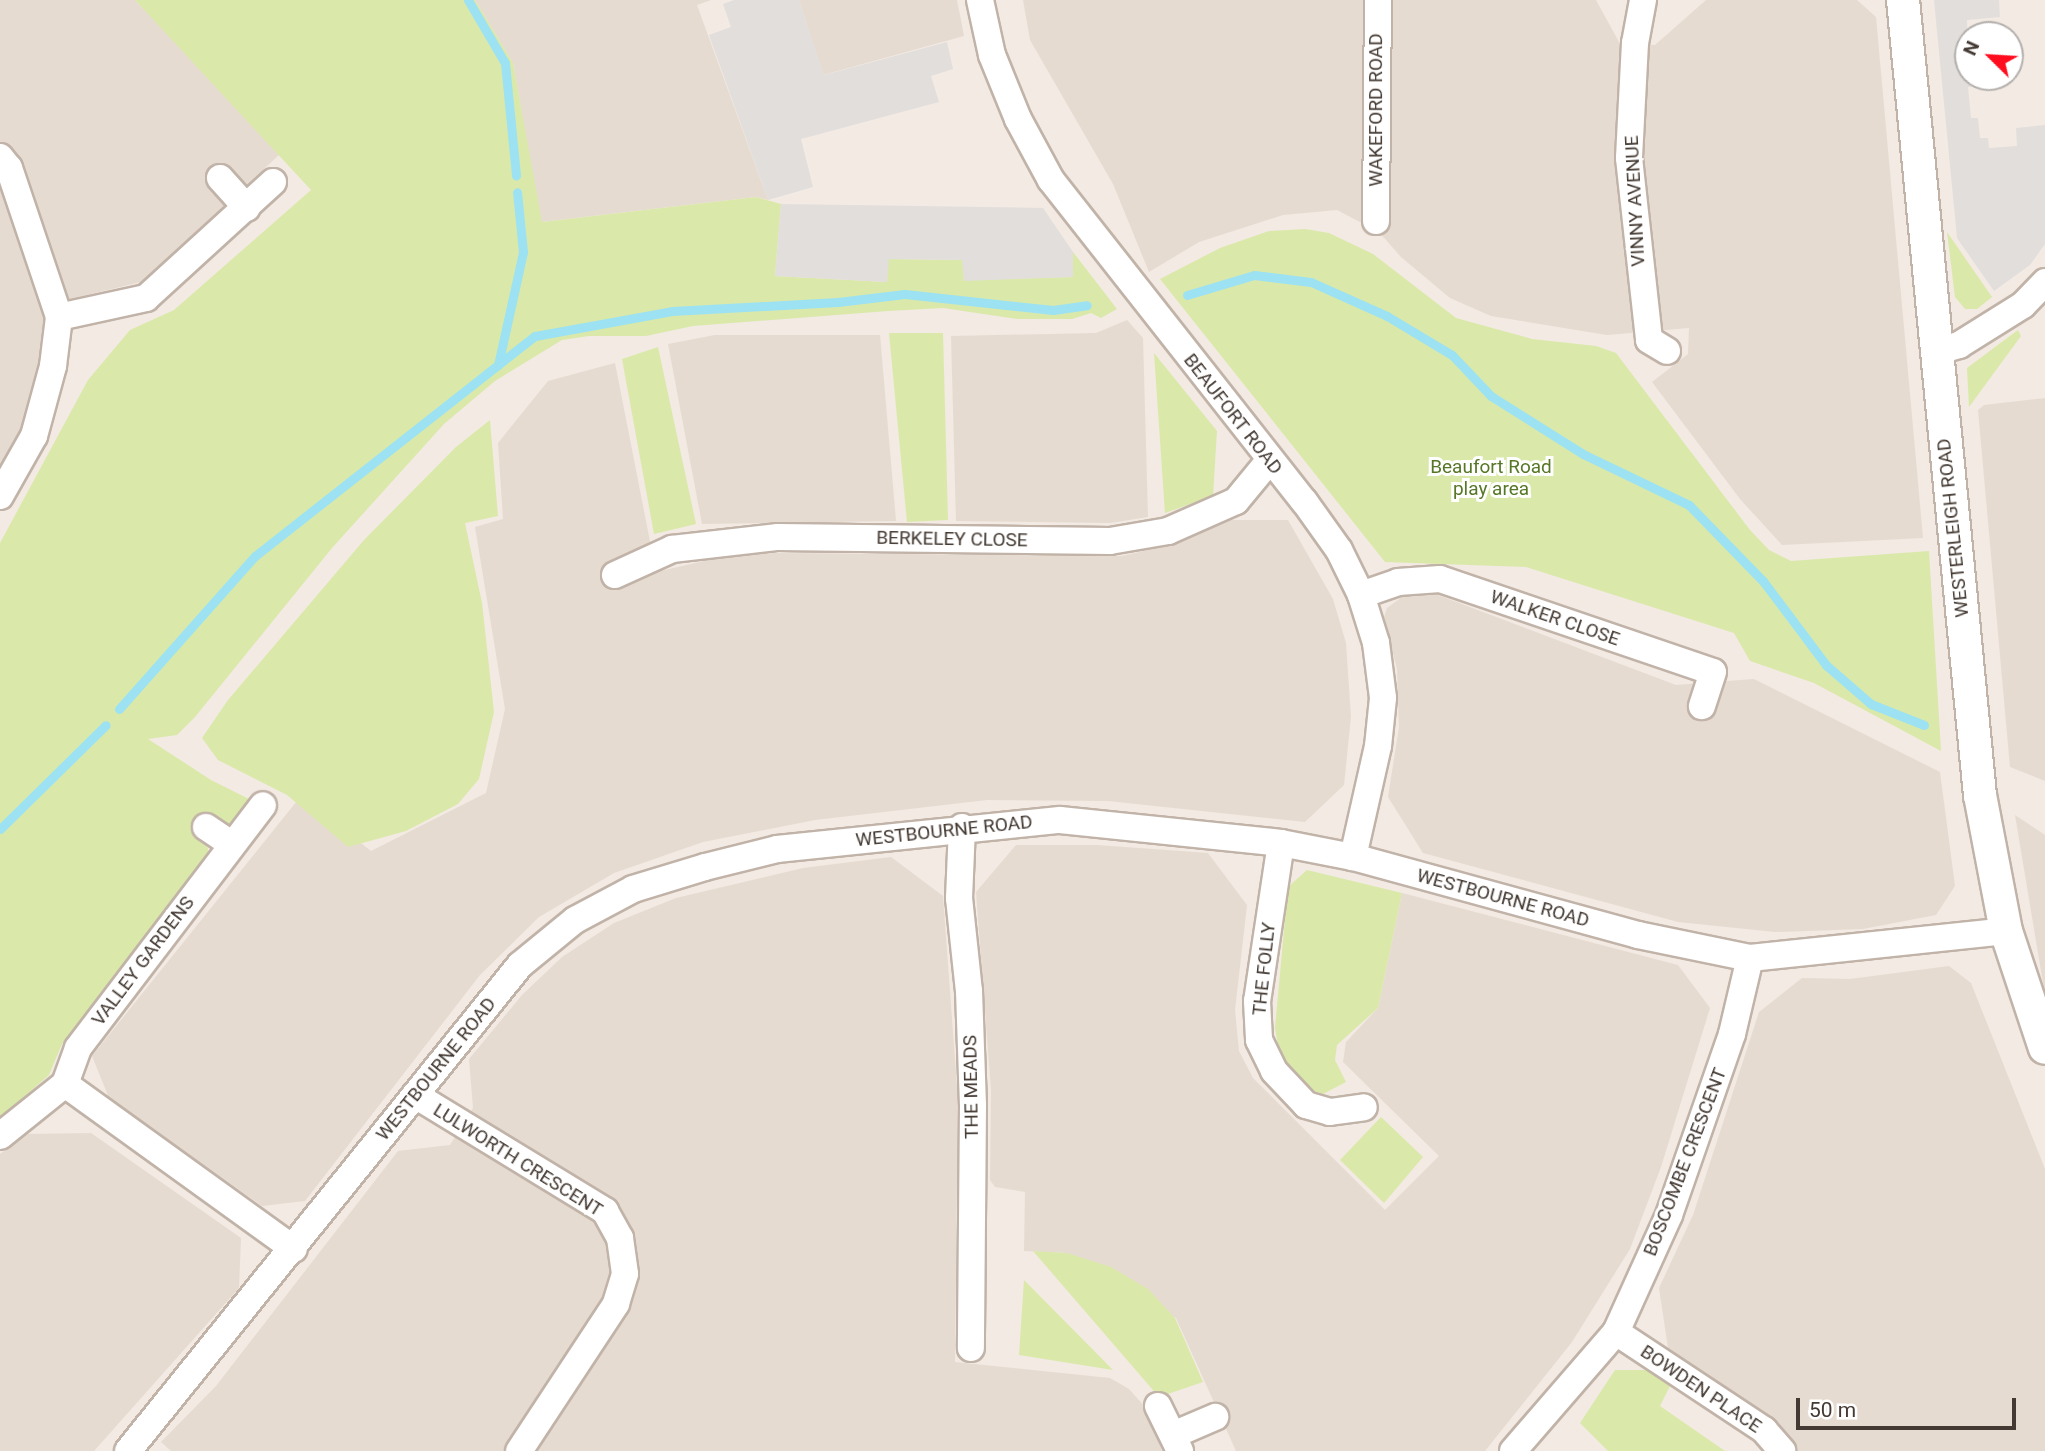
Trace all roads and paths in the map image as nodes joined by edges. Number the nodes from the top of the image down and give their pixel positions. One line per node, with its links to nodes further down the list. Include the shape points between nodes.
1 (980, 0): 15 (street, BEAUFORT ROAD, via 992,55 1018,119 1051,180)
2 (1378, 0): 9 (street, WAKEFORD ROAD)
3 (1643, 0): 13 (street, VINNY AVENUE, via 1635,43 1629,158 1648,340)
4 (1903, 0): 14 (street, WESTERLEIGH ROAD)
5 (0, 157): 12 (street, via 9,168)
6 (219, 178): 8 (street)
7 (273, 183): 8 (street)
8 (247, 208): 12 (street, via 146,298)
9 (1376, 221)
10 (2045, 282): 11 (street)
11 (2034, 310): 14 (street)
12 (59, 317): 16 (street, via 53,366 34,436)
13 (1667, 351)
14 (1935, 352): 26 (street, WESTERLEIGH ROAD, via 1980,795)
15 (1269, 461): 17 (street, BERKELEY CLOSE, via 1236,501 1168,531 1122,539 765,538 672,549); 18 (street, BEAUFORT ROAD, via 1339,550)
16 (0, 496)
17 (615, 575)
18 (1360, 595): 19 (street, WALKER CLOSE, via 1398,582 1440,579 1713,672); 25 (street, BEAUFORT ROAD, via 1376,643 1383,698 1378,746)
19 (1702, 706)
20 (263, 806): 24 (street, VALLEY GARDENS)
21 (206, 827): 24 (street)
22 (962, 827): 23 (street, WESTBOURNE ROAD, via 1060,820); 30 (street, WESTBOURNE ROAD, via 777,849 633,889 575,919 520,965); 35 (street, THE MEADS, via 959,898 969,991 973,1105)
23 (1281, 843): 25 (street, WESTBOURNE ROAD); 31 (street, THE FOLLY, via 1257,1001 1259,1040 1274,1071 1306,1105 1330,1112)
24 (231, 844): 29 (street, VALLEY GARDENS, via 78,1048)
25 (1353, 857): 27 (street, WESTBOURNE ROAD, via 1638,935)
26 (2006, 931): 27 (street, WESTBOURNE ROAD); 28 (street, WESTERLEIGH ROAD)
27 (1750, 958): 34 (street, BOSCOMBE CRESCENT, via 1732,1034 1669,1215)
28 (2045, 1048)
29 (65, 1084): 32 (street); 33 (street)
30 (415, 1095): 33 (street, WESTBOURNE ROAD); 40 (street, LULWORTH CRESCENT, via 605,1211 620,1238 625,1274 616,1304)
31 (1364, 1107)
32 (0, 1136)
33 (295, 1249): 39 (street, WESTBOURNE ROAD)
34 (1616, 1332): 41 (street, BOSCOMBE CRESCENT); 42 (street, BOWDEN PLACE, via 1764,1430)
35 (971, 1348)
36 (1158, 1406): 38 (street)
37 (1215, 1417): 38 (street)
38 (1176, 1443)
39 (128, 1451)
40 (519, 1451)
41 (1513, 1451)
42 (1782, 1451)

